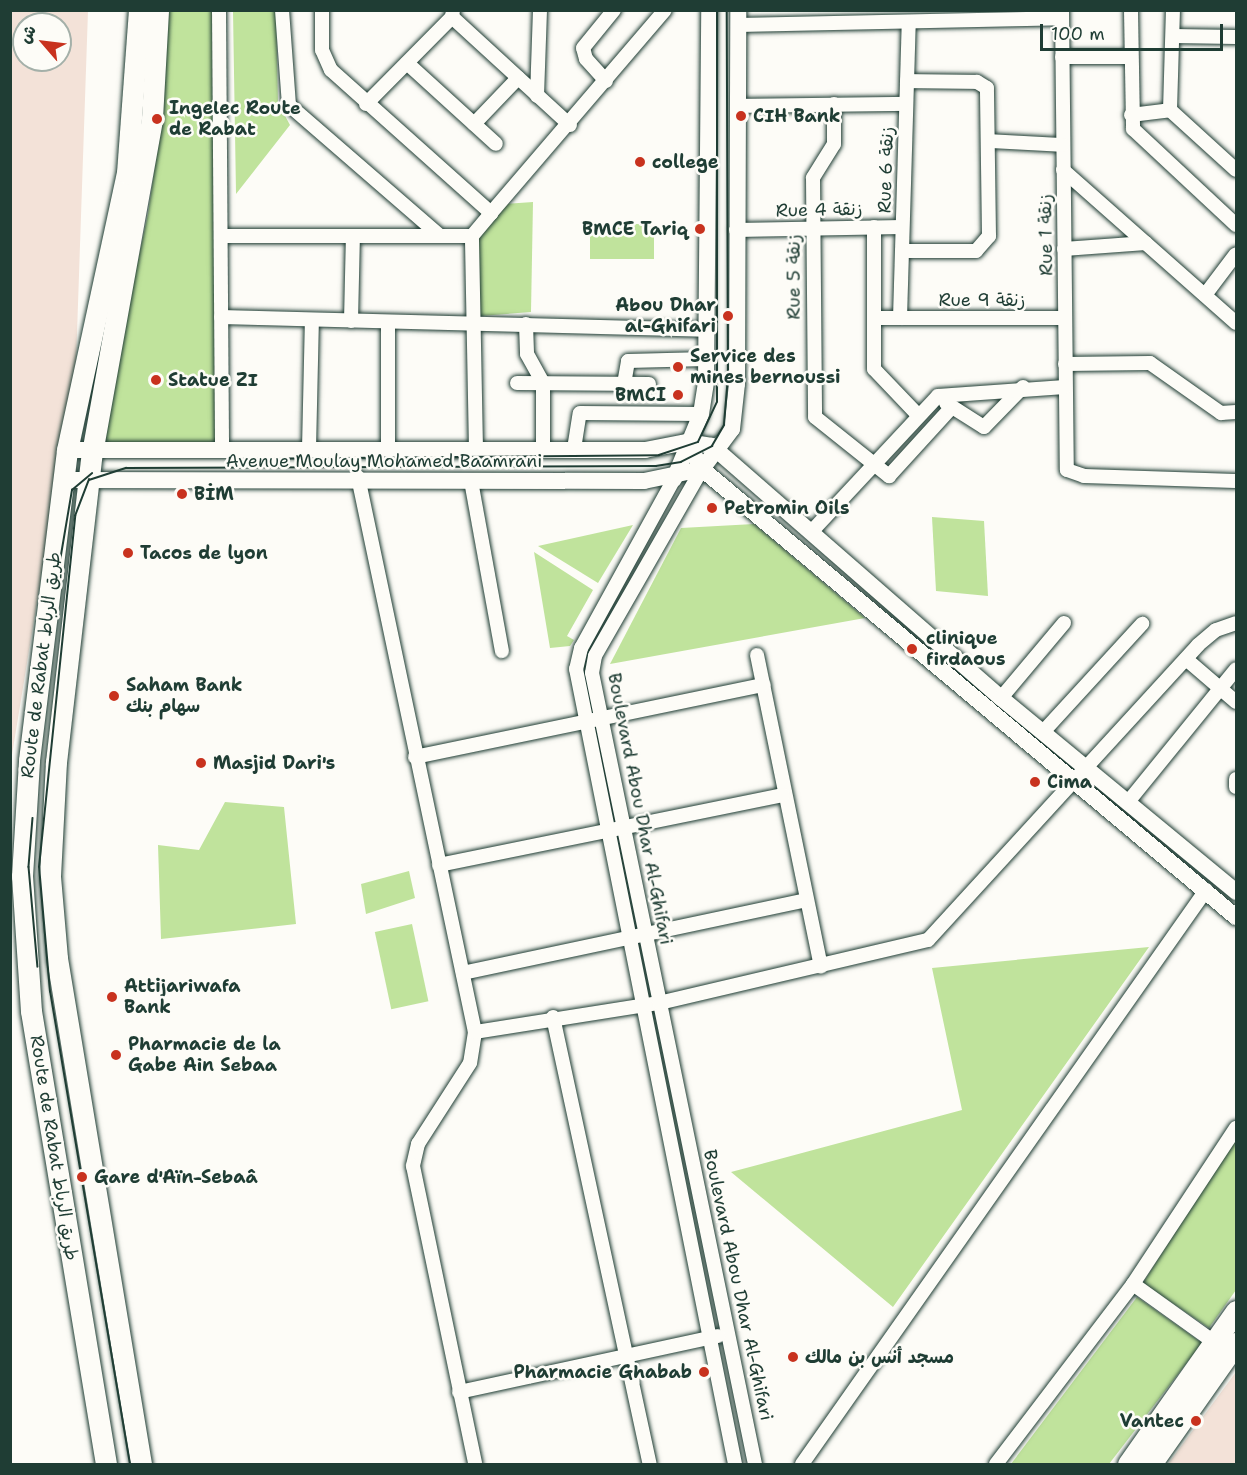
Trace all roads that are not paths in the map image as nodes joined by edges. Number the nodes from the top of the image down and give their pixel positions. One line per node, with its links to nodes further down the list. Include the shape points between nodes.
1 (139, 10): 84 (main road, Route de Rabat طريق الرباط, via 127,173)
2 (158, 10): 87 (main road, Route de Rabat طريق الرباط, via 152,118)
3 (219, 10): 45 (street)
4 (282, 10): 47 (street, via 289,105)
5 (322, 10): 26 (street, via 325,60)
6 (540, 10): 25 (street)
7 (614, 10): 23 (street, via 582,54)
8 (664, 10): 23 (street)
9 (709, 10): 64 (street, Boulevard Abou Dhar Al-Ghifari)
10 (1131, 10): 20 (street)
11 (1173, 10): 17 (street)
12 (453, 14): 21 (street); 22 (street)
13 (1062, 14): 16 (street); 19 (street, Rue 1 زنقة)
14 (889, 17): 15 (street); 16 (street)
15 (738, 18): 29 (street, Boulevard Abou Dhar Al-Ghifari)
16 (909, 22): 24 (street, Rue 6 زنقة)
17 (1173, 36): 18 (street); 30 (street)
18 (1236, 37)
19 (1062, 57): 20 (street); 36 (street, Rue 1 زنقة)
20 (1131, 57): 31 (street)
21 (407, 63): 26 (street); 32 (street)
22 (518, 78): 25 (street); 32 (street)
23 (606, 81): 33 (street)
24 (907, 81): 28 (street, Rue 6 زنقة); 34 (street, via 984,85)
25 (537, 96): 33 (street)
26 (366, 104): 39 (street)
27 (834, 104): 28 (street); 29 (street); 43 (street, Rue 5 زنقة, via 834,144 813,178)
28 (906, 104): 42 (street, Rue 6 زنقة)
29 (738, 106): 44 (street, Boulevard Abou Dhar Al-Ghifari)
30 (1170, 110): 31 (street); 38 (street)
31 (1131, 115): 40 (street, via 1138,139)
32 (474, 124): 35 (street)
33 (570, 125): 39 (street)
34 (989, 141): 36 (street); 51 (street, via 988,243 976,251)
35 (496, 144)
36 (1063, 145): 37 (street, Rue 1 زنقة)
37 (1063, 170): 49 (street); 50 (street, Rue 1 زنقة)
38 (1236, 170)
39 (490, 213): 48 (street)
40 (1236, 225)
41 (874, 227): 42 (street, Rue 4 زنقة); 43 (street, Rue 4 زنقة); 55 (street)
42 (902, 227): 51 (street, Rue 6 زنقة)
43 (812, 228): 44 (street, Rue 4 زنقة); 88 (street, Rue 5 زنقة, via 812,406 824,429)
44 (736, 230): 86 (street, Boulevard Abou Dhar Al-Ghifari, via 737,384 732,429)
45 (221, 236): 46 (street); 54 (street)
46 (354, 236): 47 (street); 59 (street)
47 (440, 236): 48 (street)
48 (472, 236): 61 (street)
49 (1146, 243): 50 (street); 53 (street)
50 (1064, 249): 57 (street, Rue 1 زنقة)
51 (902, 251): 56 (street, Rue 6 زنقة)
52 (1236, 254): 53 (street)
53 (1205, 295): 63 (street)
54 (221, 317): 58 (street); 85 (street)
55 (874, 318): 56 (street, Rue 9 زنقة); 77 (street, via 877,376)
56 (900, 318): 57 (street, Rue 9 زنقة)
57 (1065, 318): 66 (street, Rue 1 زنقة)
58 (312, 320): 59 (street); 80 (street)
59 (351, 321): 60 (street)
60 (388, 323): 61 (street); 79 (street)
61 (474, 324): 62 (street); 81 (street)
62 (526, 324): 64 (street); 68 (street, via 527,354)
63 (1236, 324)
64 (705, 330): 65 (street, Boulevard Abou Dhar Al-Ghifari)
65 (706, 359): 69 (street, via 628,361); 76 (street, Boulevard Abou Dhar Al-Ghifari)
66 (1065, 364): 72 (street, Rue 1 زنقة); 75 (street, via 1150,363 1221,413)
67 (517, 383): 68 (street)
68 (543, 383): 69 (street); 82 (street)
69 (624, 384): 70 (street)
70 (649, 384)
71 (1023, 387): 72 (street); 73 (street); 74 (street, via 984,427)
72 (1065, 387): 95 (street, Rue 1 زنقة, via 1067,470 1084,476)
73 (938, 396): 74 (street); 77 (street)
74 (952, 407): 88 (street, via 894,474 883,476)
75 (1236, 412)
76 (701, 414): 78 (street, Boulevard Abou Dhar Al-Ghifari); 83 (street, via 580,413)
77 (917, 414): 88 (street)
78 (687, 442): 83 (street, Avenue Moulay Mohamed Baamrani, via 645,450); 86 (street, Avenue Moulay Mohamed Baamrani); 89 (street); 91 (street, Boulevard Abou Dhar Al-Ghifari)
79 (388, 448): 80 (street, Avenue Moulay Mohamed Baamrani); 81 (street, Avenue Moulay Mohamed Baamrani)
80 (309, 449): 85 (street, Avenue Moulay Mohamed Baamrani)
81 (476, 449): 82 (street, Avenue Moulay Mohamed Baamrani)
82 (543, 449): 83 (street, Avenue Moulay Mohamed Baamrani)
83 (574, 449)
84 (67, 450): 87 (street, Avenue Moulay Mohamed Baamrani); 92 (main road, Route de Rabat طريق الرباط)
85 (222, 450): 87 (street, Avenue Moulay Mohamed Baamrani)
86 (719, 452): 89 (street, Boulevard Abou Dhar Al-Ghifari); 96 (street, Avenue Moulay Mohamed Baamrani)
87 (92, 453): 93 (main road, Route de Rabat طريق الرباط)
88 (871, 465): 96 (street)
89 (702, 469): 91 (street, Avenue Moulay Mohamed Baamrani); 108 (street, Boulevard Abou Dhar Al-Ghifari, via 591,665); 114 (street, via 762,514)
90 (358, 477): 93 (street, Avenue Moulay Mohamed Baamrani); 94 (street, Avenue Moulay Mohamed Baamrani); 111 (street)
91 (674, 479): 94 (street, Avenue Moulay Mohamed Baamrani); 109 (street, Boulevard Abou Dhar Al-Ghifari, via 577,659)
92 (63, 480): 93 (street, Avenue Moulay Mohamed Baamrani); 142 (main road, Route de Rabat طريق الرباط, via 28,760 22,876 31,1011)
93 (90, 480): 143 (main road, Route de Rabat طريق الرباط, via 56,762 52,927)
94 (471, 481): 100 (street)
95 (1236, 481)
96 (813, 530): 106 (street, Avenue Moulay Mohamed Baamrani)
97 (1065, 623): 106 (street)
98 (1236, 623): 102 (street, via 1216,630)
99 (1142, 624): 110 (street)
100 (502, 651)
101 (758, 655): 104 (street)
102 (1186, 659): 105 (street); 112 (street)
103 (1236, 669): 105 (street)
104 (764, 685): 108 (street); 116 (street)
105 (1220, 688): 107 (street); 117 (street)
106 (1001, 698): 110 (street, Avenue Moulay Mohamed Baamrani)
107 (1236, 702)
108 (601, 719): 109 (street); 118 (street, Boulevard Abou Dhar Al-Ghifari)
109 (585, 722): 111 (street); 119 (street, Boulevard Abou Dhar Al-Ghifari)
110 (1043, 732): 112 (street, Avenue Moulay Mohamed Baamrani)
111 (415, 757): 120 (street)
112 (1088, 770): 114 (street); 117 (street, Avenue Moulay Mohamed Baamrani)
113 (1236, 779): 115 (street)
114 (1075, 784): 121 (street); 127 (street, via 936,936)
115 (1236, 787)
116 (783, 795): 118 (street); 123 (street)
117 (1128, 802): 122 (street, Avenue Moulay Mohamed Baamrani)
118 (623, 826): 119 (street); 125 (street, Boulevard Abou Dhar Al-Ghifari)
119 (606, 830): 120 (street); 126 (street, Boulevard Abou Dhar Al-Ghifari)
120 (439, 866): 128 (street)
121 (1206, 890): 124 (street); 148 (street)
122 (1236, 892)
123 (806, 900): 125 (street); 127 (street)
124 (1236, 917)
125 (645, 934): 126 (street); 129 (street, Boulevard Abou Dhar Al-Ghifari)
126 (629, 938): 128 (street); 130 (street, Boulevard Abou Dhar Al-Ghifari)
127 (821, 967): 129 (street)
128 (463, 973): 132 (street)
129 (659, 1003): 130 (street); 136 (street, Boulevard Abou Dhar Al-Ghifari)
130 (644, 1006): 131 (street); 137 (street, Boulevard Abou Dhar Al-Ghifari)
131 (554, 1017): 132 (street); 140 (street)
132 (475, 1032): 141 (street, via 470,1062 413,1155)
133 (1236, 1128): 134 (street)
134 (1133, 1284): 138 (street); 149 (street)
135 (1236, 1311): 138 (main road)
136 (728, 1334): 137 (street); 147 (street, Boulevard Abou Dhar Al-Ghifari)
137 (710, 1338): 140 (street); 146 (street, Boulevard Abou Dhar Al-Ghifari)
138 (1214, 1342): 150 (main road)
139 (1236, 1343): 151 (main road)
140 (627, 1356): 141 (street); 145 (street)
141 (459, 1392): 144 (street)
142 (106, 1464)
143 (141, 1464)
144 (475, 1464)
145 (648, 1464)
146 (735, 1464)
147 (755, 1464)
148 (802, 1464)
149 (996, 1464)
150 (1128, 1464)
151 (1151, 1464)

